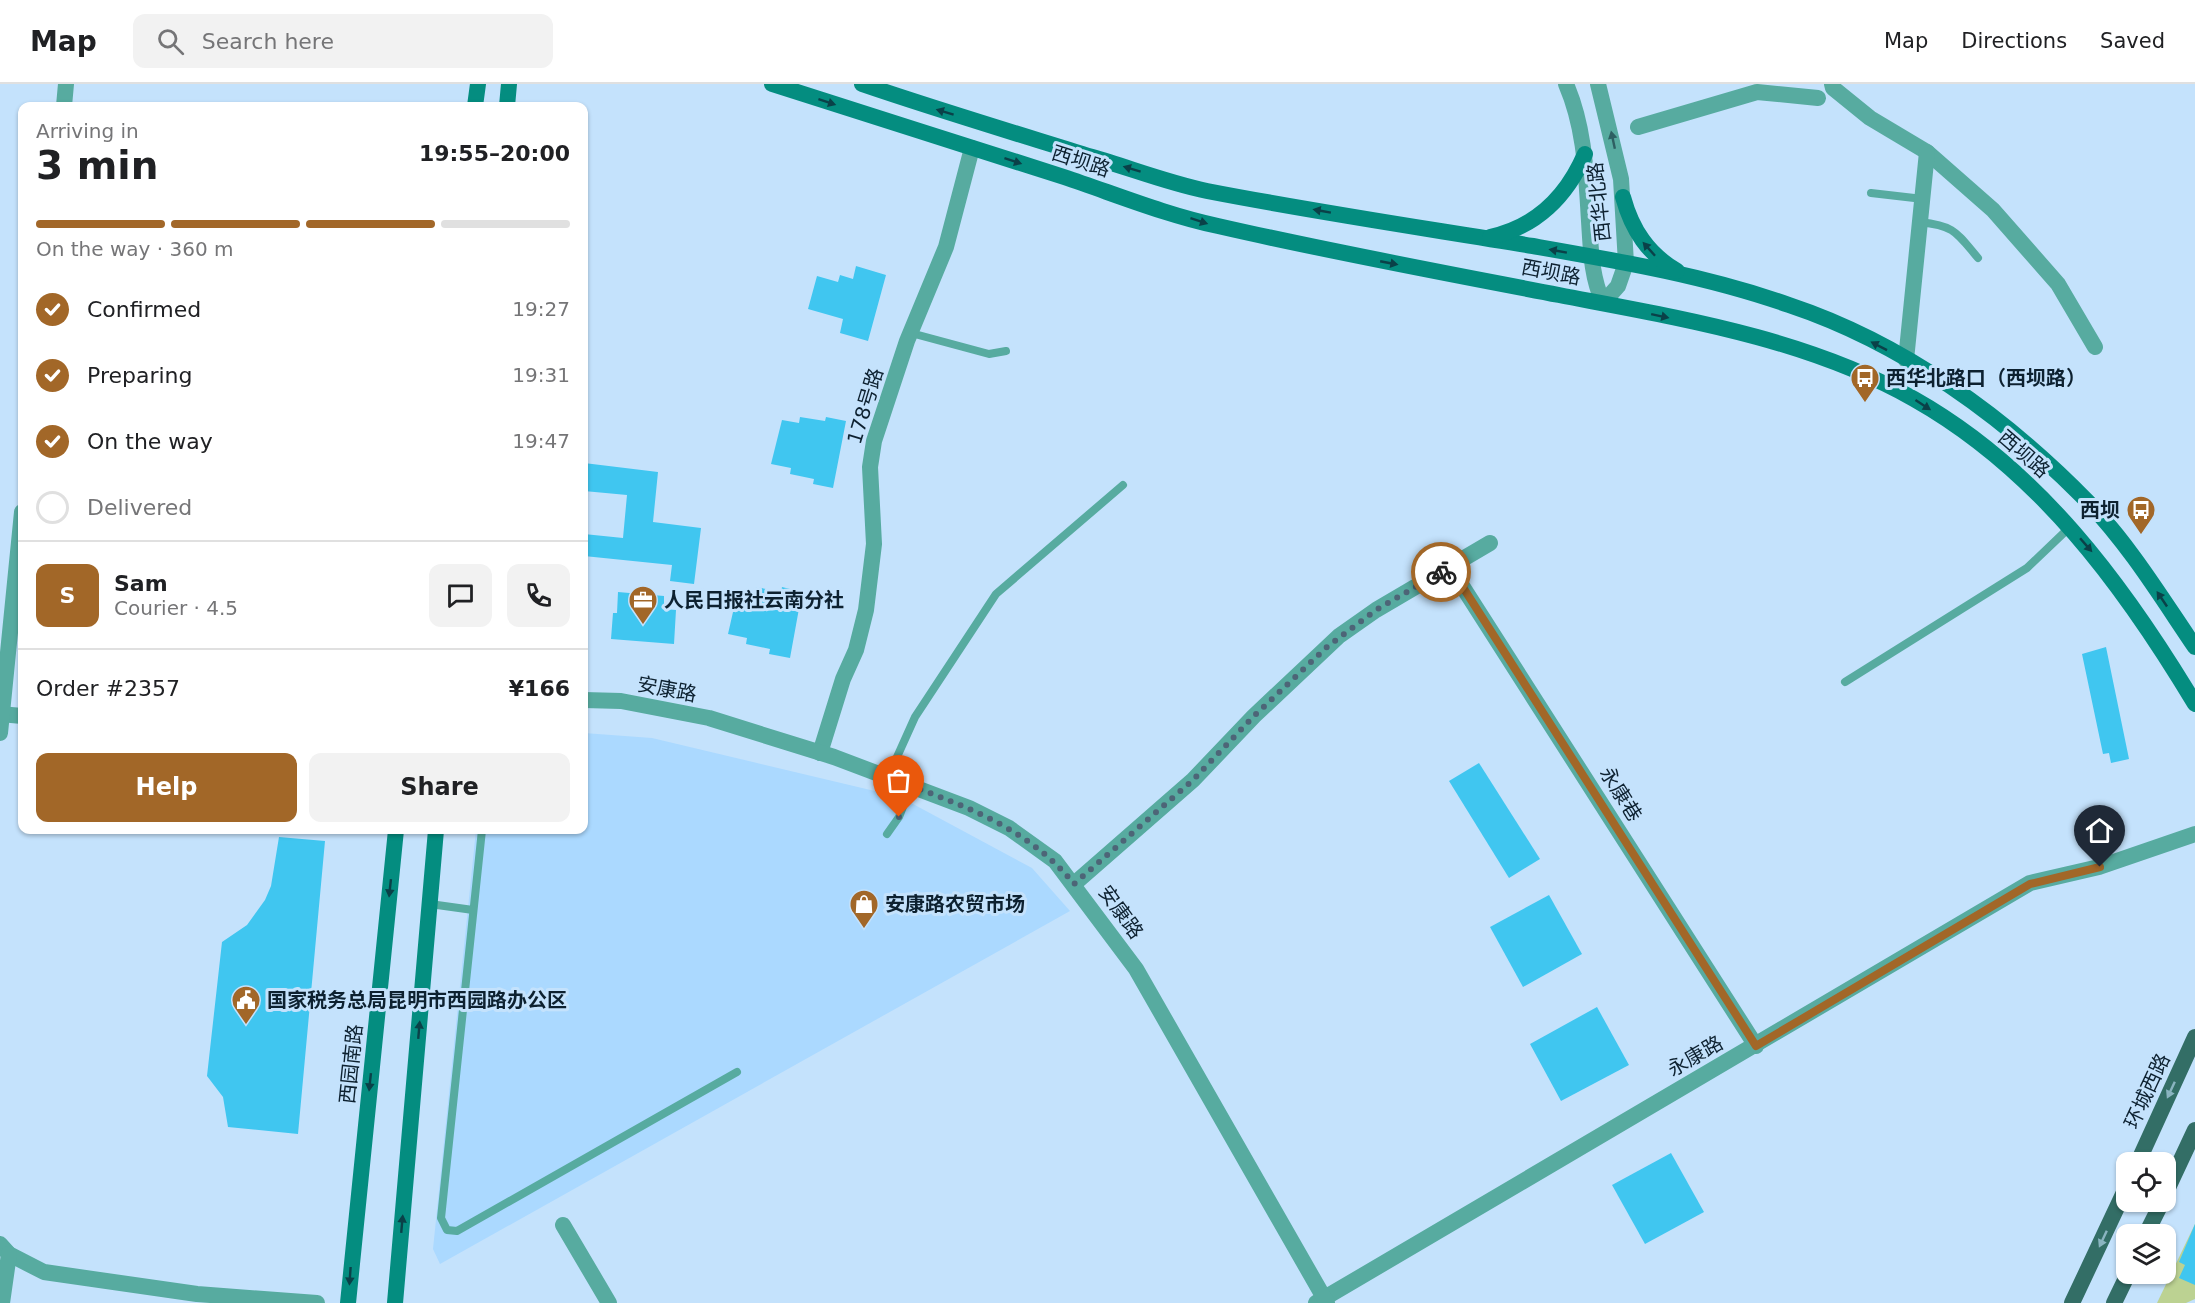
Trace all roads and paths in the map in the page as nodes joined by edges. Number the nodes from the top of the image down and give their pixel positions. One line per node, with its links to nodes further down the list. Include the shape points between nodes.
1 (66, 84): 10 (street)
2 (478, 84): 11 (main road)
3 (509, 84): 12 (main road)
4 (772, 84): 14 (main road, 西坝路, one-way to 14)
5 (862, 84): 21 (main road, 西坝路, one-way to 5, via 1203,190)
6 (1566, 84): 16 (street, 西华北路, via 1577,109)
7 (1598, 84): 18 (street, 西华北路, one-way to 7)
8 (1832, 84): 15 (street, via 1870,118)
9 (1818, 98): 13 (street, via 1757,92)
10 (64, 102)
11 (476, 102)
12 (507, 102)
13 (1638, 128)
14 (972, 148): 26 (main road, 西坝路, one-way to 26, via 1212,225); 27 (street, 178号路, via 946,247)
15 (1927, 152): 19 (street); 28 (street, via 1993,210 2058,284)
16 (1585, 154): 21 (main road, via 1570,183 1550,207 1519,228); 22 (street, 西华北路)
17 (1871, 193): 19 (lane)
18 (1623, 198): 24 (street, 西华北路); 25 (main road, one-way to 18, via 1668,266 1644,244 1627,214)
19 (1923, 199): 20 (street)
20 (1920, 222): 23 (lane, via 1955,231); 30 (street)
21 (1483, 238): 22 (main road, 西坝路, one-way to 21)
22 (1591, 256): 24 (main road, 西坝路); 26 (street, 西华北路, via 1593,281)
23 (1978, 258)
24 (1626, 263): 25 (main road, 西坝路); 26 (street, 西华北路, via 1618,286)
25 (1698, 279): 30 (main road, 西坝路, one-way to 25, via 1791,305)
26 (1603, 303): 32 (main road, 西坝路, one-way to 32, via 1783,344 1855,370 1914,399 1973,437 2030,484)
27 (911, 333): 29 (lane, via 989,354); 43 (street, 178号路, via 874,441 870,467 874,544 866,610 856,651 843,678)
28 (2096, 347)
29 (1006, 351)
30 (1906, 360): 36 (main road, 西坝路, one-way to 30, via 2128,548 2089,504 1989,413)
31 (1123, 485): 44 (lane, via 996,594 915,717)
32 (2070, 527): 37 (lane, via 2027,568); 39 (main road, 西坝路, one-way to 39, via 2161,647)
33 (1490, 543): 35 (street)
34 (18, 550): 40 (street)
35 (1450, 567): 51 (street, via 1340,636 1254,716 1193,780); 55 (street, 永康巷)
36 (2195, 647)
37 (1845, 682)
38 (588, 700): 43 (street, 安康路, via 621,701 709,718)
39 (2195, 704)
40 (1, 714): 41 (street); 42 (street)
41 (18, 716)
42 (0, 733)
43 (820, 753): 44 (street, 安康路)
44 (888, 777): 45 (street, 安康路)
45 (911, 786): 49 (lane, via 899,817); 51 (street, 安康路, via 1010,828 1055,861)
46 (396, 834): 68 (main road, 西园南路, one-way to 68)
47 (436, 834): 52 (main road)
48 (482, 834): 53 (lane)
49 (887, 834)
50 (2195, 834): 55 (street, 永康路, via 2100,867 2030,884)
51 (1074, 884): 65 (street, 安康路, via 1136,969)
52 (430, 904): 53 (lane); 69 (main road, one-way to 52)
53 (473, 910): 56 (lane, via 441,1218 447,1230 457,1231)
54 (2195, 1037): 58 (main road, 环城西路, one-way to 58)
55 (1756, 1046): 65 (street, 永康路)
56 (737, 1072)
57 (2195, 1130): 59 (main road)
58 (2143, 1152)
59 (2176, 1171)
60 (2116, 1209): 71 (main road, one-way to 71)
61 (563, 1226): 70 (street)
62 (5, 1249): 64 (street, via 44,1272); 66 (street)
63 (2123, 1284): 72 (main road)
64 (196, 1298): 67 (street)
65 (1323, 1301)
66 (2, 1303)
67 (315, 1303)
68 (348, 1303)
69 (395, 1303)
70 (609, 1303)
71 (2072, 1303)
72 (2114, 1303)

